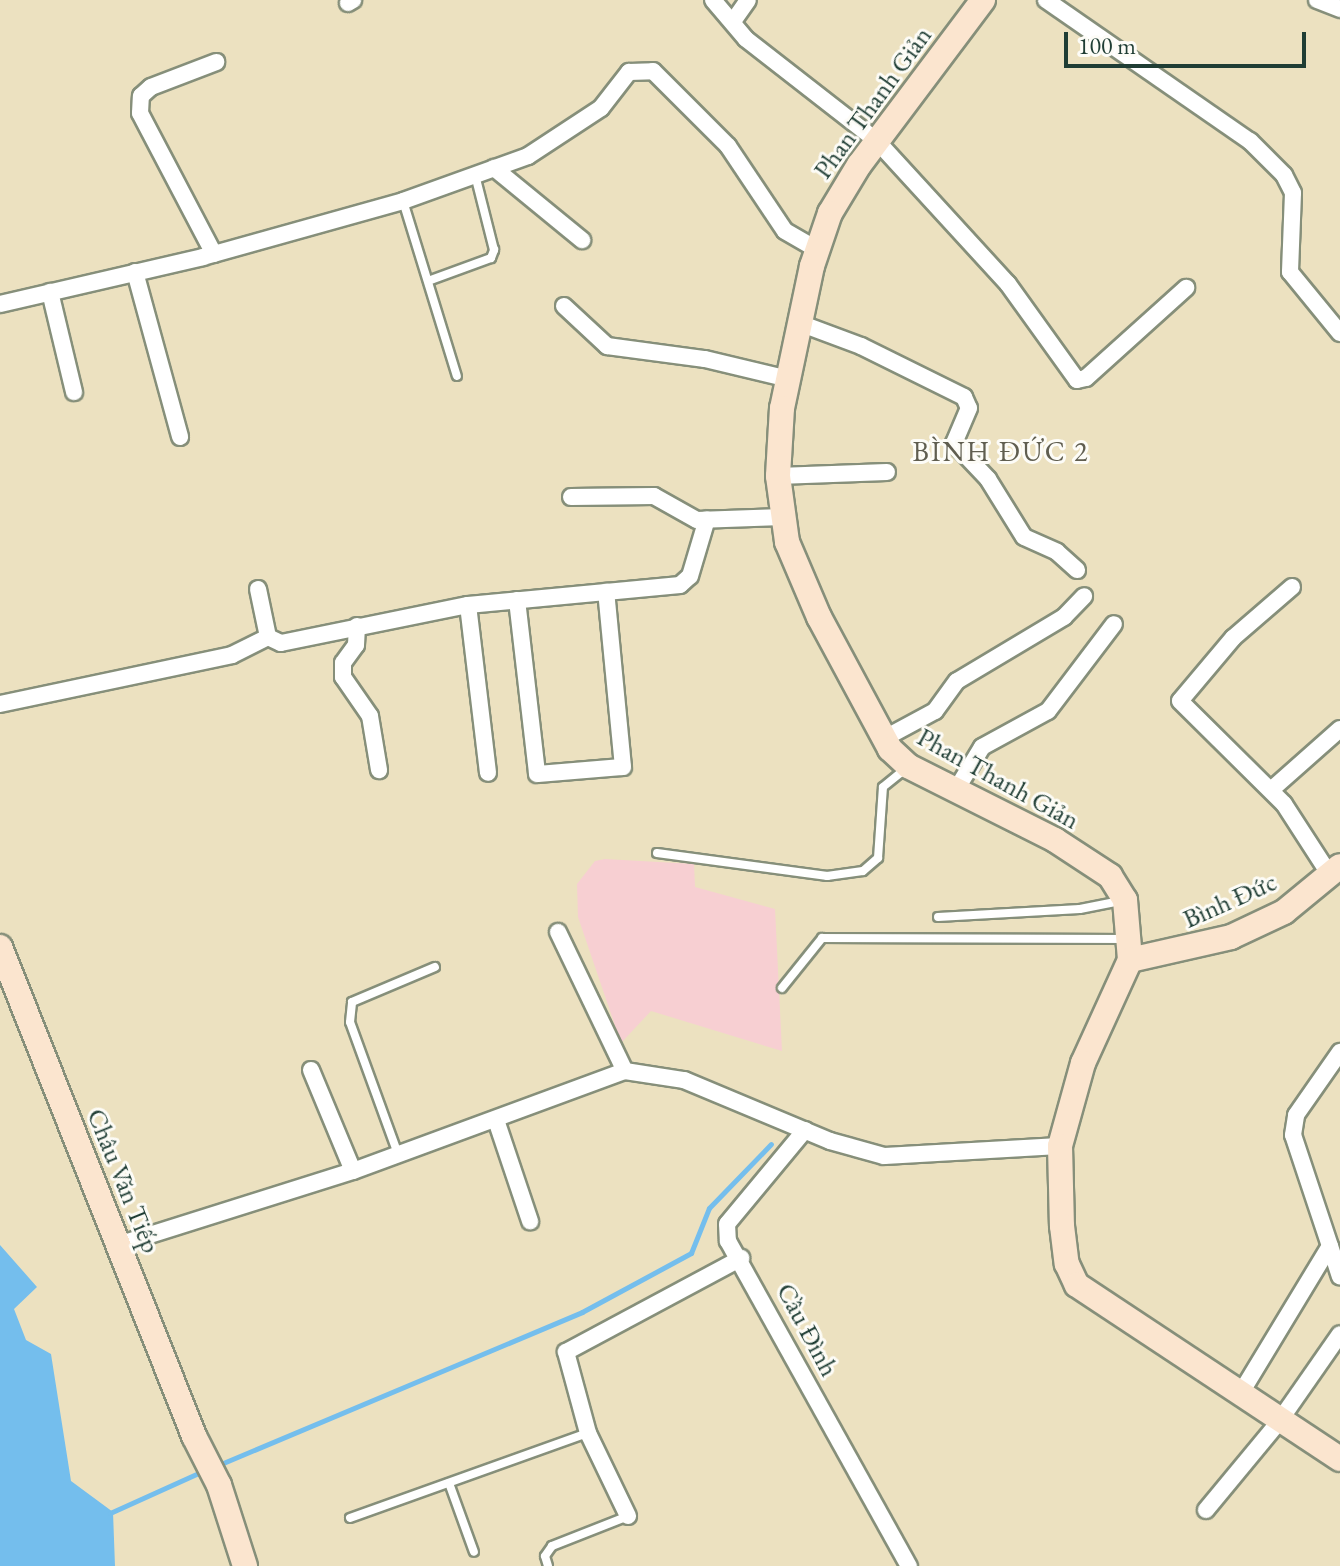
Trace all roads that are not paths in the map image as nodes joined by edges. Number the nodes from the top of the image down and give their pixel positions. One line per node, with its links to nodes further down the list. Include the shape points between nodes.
1 (713, 0): 7 (street)
2 (748, 0): 7 (street)
3 (983, 0): 9 (street, Phan Thanh Giản)
4 (1046, 0): 23 (street, via 1250,141 1284,175 1293,193 1290,272)
5 (1317, 0): 6 (street)
6 (1340, 9)
7 (734, 20): 9 (street, via 746,39)
8 (216, 62): 15 (street, via 151,87 141,96 140,113)
9 (877, 141): 14 (street, Phan Thanh Giản, via 830,213); 18 (street, via 1008,284 1077,380 1086,378)
10 (494, 168): 11 (street); 13 (street); 14 (street, via 561,137 601,108 629,72 653,71 728,146 785,231)
11 (474, 174): 12 (street); 17 (lane, via 494,250 491,258)
12 (403, 201): 15 (street); 17 (lane)
13 (582, 240)
14 (818, 250): 22 (street, Phan Thanh Giản)
15 (214, 254): 16 (street)
16 (135, 272): 19 (street); 27 (street)
17 (428, 281): 24 (lane)
18 (1186, 288)
19 (50, 292): 20 (street); 26 (street)
20 (0, 304)
21 (564, 306): 25 (street, via 607,346 705,359)
22 (802, 324): 25 (street, Phan Thanh Giản); 33 (street, via 861,346 964,397 969,408 954,443 988,479 1024,537 1057,552)
23 (1340, 333)
24 (457, 376)
25 (788, 379): 29 (street, Phan Thanh Giản)
26 (74, 392)
27 (180, 437)
28 (887, 472): 29 (street)
29 (778, 476): 31 (street, Phan Thanh Giản)
30 (571, 497): 32 (street, via 654,496 697,520)
31 (782, 517): 32 (street); 45 (street, Phan Thanh Giản, via 819,617)
32 (707, 519): 36 (street, via 690,576 680,585)
33 (1077, 570)
34 (1292, 587): 50 (street, via 1233,638 1180,701)
35 (258, 589): 42 (street)
36 (606, 592): 38 (street); 38 (street, via 623,767 537,774)
37 (1084, 596): 45 (street, via 1064,617 957,681 935,711)
38 (517, 600): 39 (street)
39 (468, 605): 41 (street); 48 (street)
40 (1114, 624): 49 (street, via 1048,711 982,747)
41 (357, 626): 42 (street, via 281,643); 47 (street, via 356,645 343,663 343,677 370,716)
42 (268, 637): 43 (street, via 232,655)
43 (0, 704)
44 (1340, 729): 50 (street)
45 (883, 739): 46 (street, Phan Thanh Giản)
46 (908, 766): 49 (street, Phan Thanh Giản); 51 (lane, via 883,787 878,858 863,871 827,876)
47 (379, 770)
48 (488, 773)
49 (956, 790): 53 (street, Phan Thanh Giản, via 1055,840 1110,876)
50 (1271, 790): 52 (street)
51 (657, 853)
52 (1335, 871): 57 (street, Bình Đức, via 1284,912 1231,937)
53 (1125, 900): 54 (lane, via 1080,909); 57 (street, Phan Thanh Giản)
54 (938, 917)
55 (558, 932): 62 (street)
56 (0, 947): 69 (street, Châu Văn Tiếp)
57 (1131, 950): 59 (lane, via 900,934 822,938); 65 (street, via 1083,1063)
58 (435, 967): 66 (lane, via 352,1002 350,1022)
59 (782, 988)
60 (1340, 1052): 70 (street, via 1296,1115 1293,1135)
61 (311, 1070): 67 (street)
62 (625, 1071): 63 (street); 64 (street, via 684,1080)
63 (496, 1120): 66 (street); 68 (street)
64 (805, 1130): 65 (street, via 884,1156 911,1158); 71 (street, Cầu Đình, via 727,1224 728,1241)
65 (1060, 1146): 74 (street, via 1062,1226 1067,1264 1077,1285)
66 (398, 1154): 67 (street)
67 (353, 1171): 69 (street)
68 (530, 1221)
69 (118, 1245): 83 (street, Châu Văn Tiếp, via 194,1436 219,1485)
70 (1330, 1246): 72 (street); 74 (street)
71 (741, 1258): 76 (street, via 566,1352); 85 (street, Cầu Đình)
72 (1340, 1276)
73 (1340, 1334): 75 (street)
74 (1239, 1396): 75 (street)
75 (1278, 1423): 77 (street); 79 (street)
76 (588, 1433): 78 (lane); 80 (street)
77 (1340, 1459)
78 (449, 1483): 81 (lane); 82 (lane)
79 (1206, 1510)
80 (628, 1516): 84 (lane, via 552,1546 545,1556)
81 (350, 1518)
82 (474, 1552)
83 (245, 1566)
84 (548, 1566)
85 (909, 1566)

